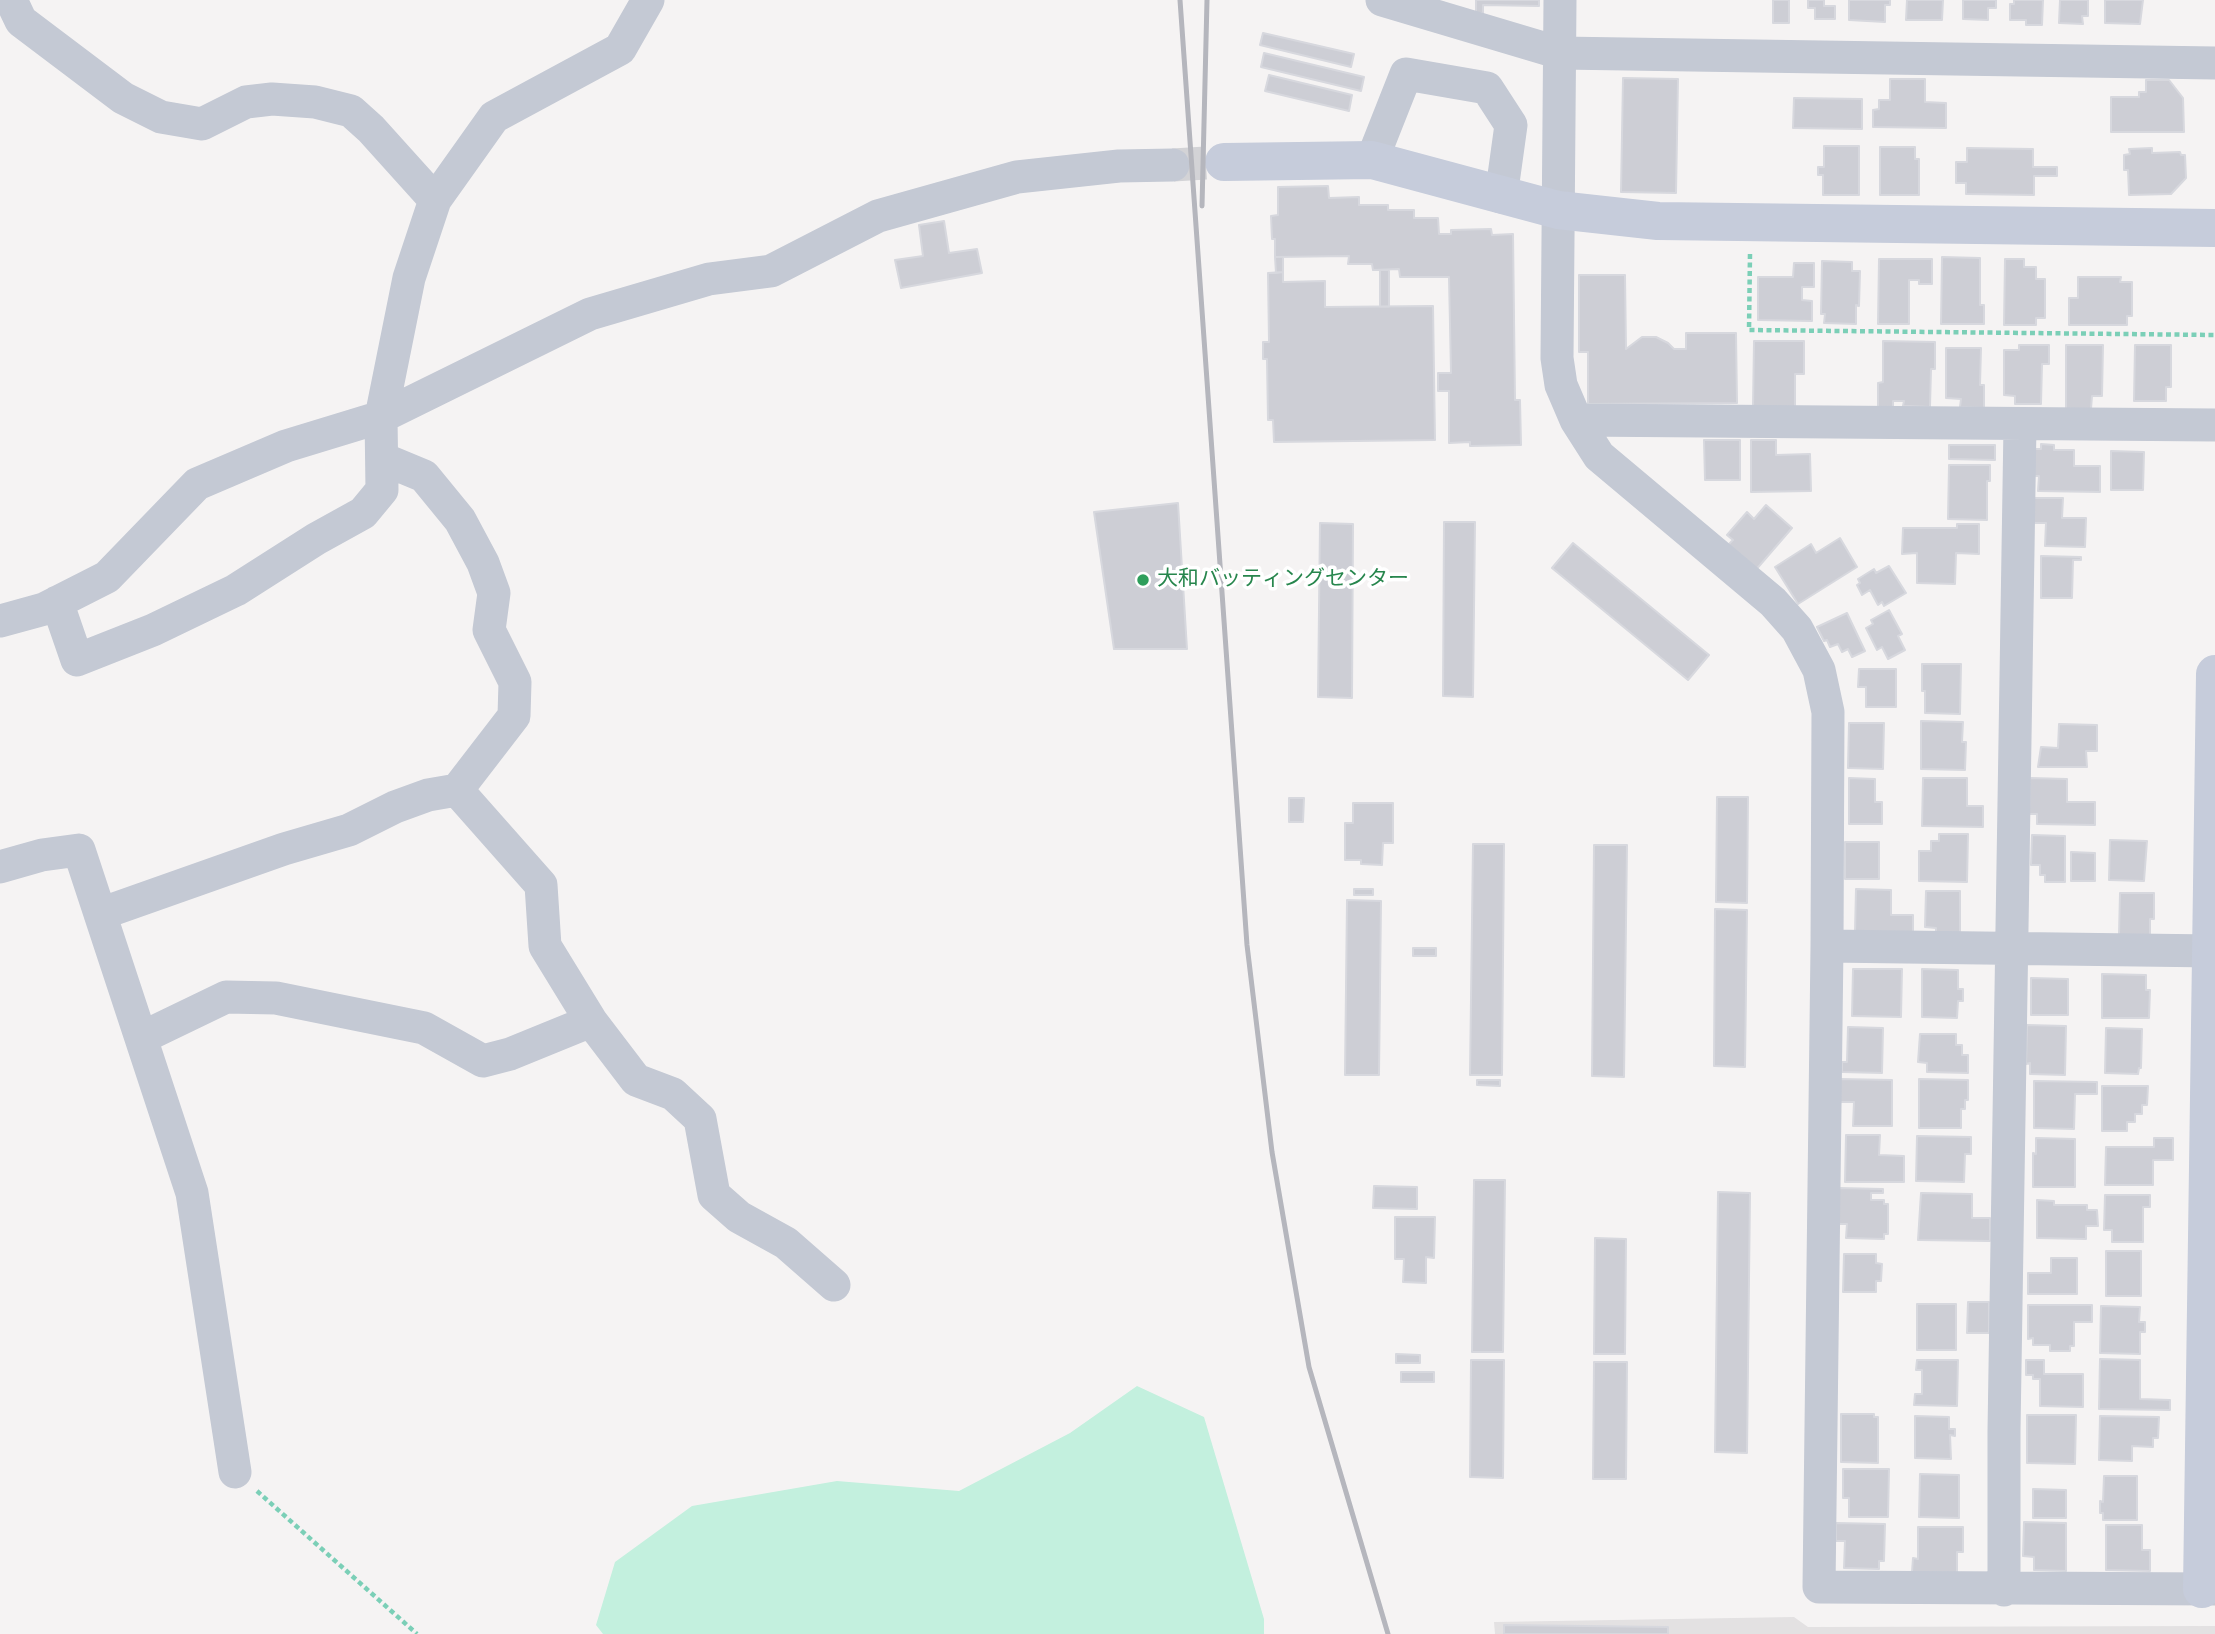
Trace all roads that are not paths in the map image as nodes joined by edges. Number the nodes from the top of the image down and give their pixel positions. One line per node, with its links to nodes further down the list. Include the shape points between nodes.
1 (648, 0): 11 (street, via 620,49 494,117)
2 (1382, 0): 5 (street)
3 (1560, 0): 5 (street)
4 (9, 11): 11 (street, via 123,98 161,117 202,124 246,102 272,99 351,111)
5 (1560, 53): 6 (street); 12 (street)
6 (2215, 63)
7 (1372, 160): 8 (street); 10 (street); 10 (street, via 1406,74 1487,88 1511,125)
8 (1224, 162)
9 (1173, 165): 14 (street, via 1017,177 878,216 771,271 709,279 590,314)
10 (1501, 197): 12 (street)
11 (435, 200): 14 (street, via 410,278)
12 (1558, 210): 13 (street, via 1658,221); 15 (street, via 1557,358 1561,385)
13 (2215, 228)
14 (381, 417): 18 (street); 19 (street, via 286,446 198,484 107,578)
15 (1576, 420): 16 (street); 25 (street, via 1599,456 1773,602 1797,629 1819,670 1828,712)
16 (2020, 425): 17 (street); 26 (street)
17 (2215, 425)
18 (383, 459): 19 (street, via 382,490 363,513 236,590 153,630 77,660); 22 (street, via 425,476 460,520 494,593 489,630 515,682 514,716)
19 (57, 602): 20 (street)
20 (0, 621)
21 (2215, 674): 27 (street)
22 (457, 790): 24 (street, via 428,795 349,830); 28 (street, via 541,885 545,946)
23 (0, 867): 24 (street, via 79,850)
24 (100, 914): 29 (street)
25 (1827, 946): 26 (street); 33 (street, via 1819,1587)
26 (2012, 947): 27 (street); 33 (street)
27 (2214, 951): 32 (street)
28 (591, 1021): 29 (street, via 483,1061 424,1028 276,998 226,997); 30 (street, via 636,1080 673,1094 700,1119 714,1195 738,1217 786,1243)
29 (141, 1038): 31 (street, via 192,1193)
30 (834, 1285)
31 (235, 1472)
32 (2208, 1589): 33 (street)
33 (2004, 1590)

